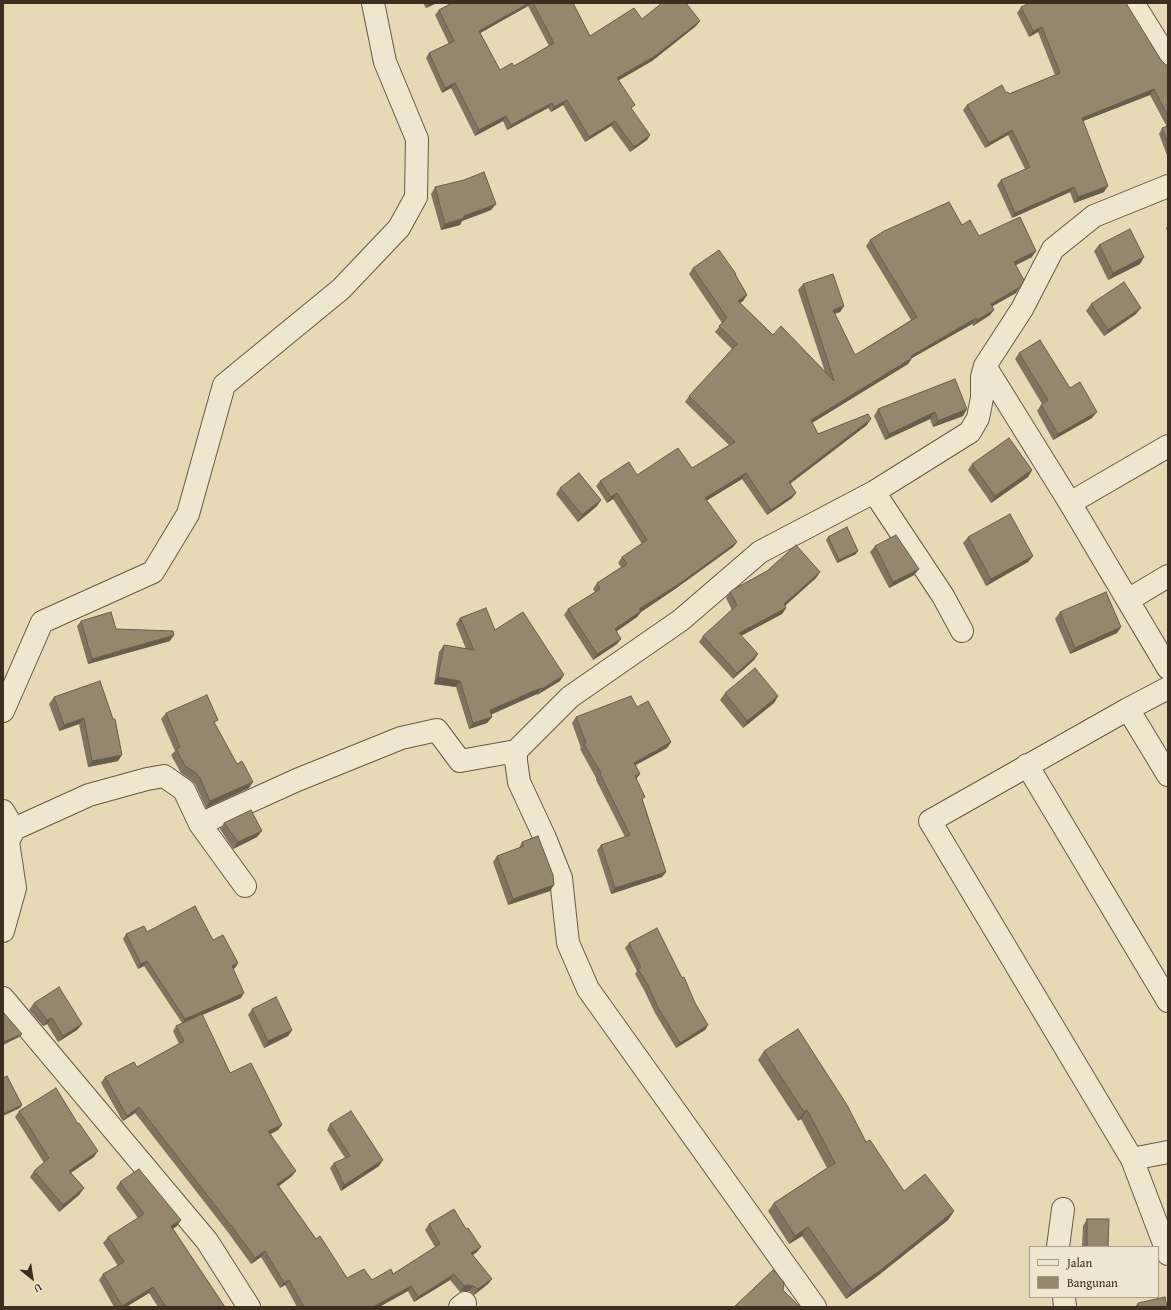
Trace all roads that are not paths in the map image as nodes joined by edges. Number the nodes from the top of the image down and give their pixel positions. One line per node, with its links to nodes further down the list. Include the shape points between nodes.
1 (373, 3): 15 (street, via 385,62 417,139 416,197 399,228 341,289 224,385 188,514 153,572 42,622)
2 (1133, 3): 3 (street)
3 (1168, 59)
4 (1168, 186): 5 (street, via 1094,216 1053,249 1022,309)
5 (985, 366): 7 (street, via 978,418 970,432); 8 (street)
6 (1168, 446): 8 (street)
7 (874, 492): 11 (street, via 943,596); 16 (street, via 760,552 681,620 570,697)
8 (1070, 503): 10 (street)
9 (1168, 576): 10 (street)
10 (1128, 600): 12 (street)
11 (962, 631)
12 (1168, 668)
13 (1168, 688): 14 (street)
14 (1128, 709): 17 (street); 18 (street)
15 (3, 711)
16 (516, 750): 19 (street, via 460,761 437,730 401,738 297,780); 31 (street, via 519,782 561,878 568,943 588,989)
17 (1027, 765): 24 (street); 26 (street, via 930,821)
18 (1168, 775)
19 (200, 824): 20 (street, via 184,790 164,776 89,795); 21 (street)
20 (7, 832): 22 (street, via 15,888)
21 (245, 886)
22 (3, 931)
23 (3, 998): 30 (street, via 207,1241)
24 (1168, 1001)
25 (1168, 1152): 26 (street)
26 (1132, 1159): 29 (street)
27 (1063, 1209): 28 (street)
28 (1058, 1246)
29 (1168, 1254)
30 (249, 1307)
31 (815, 1307)

